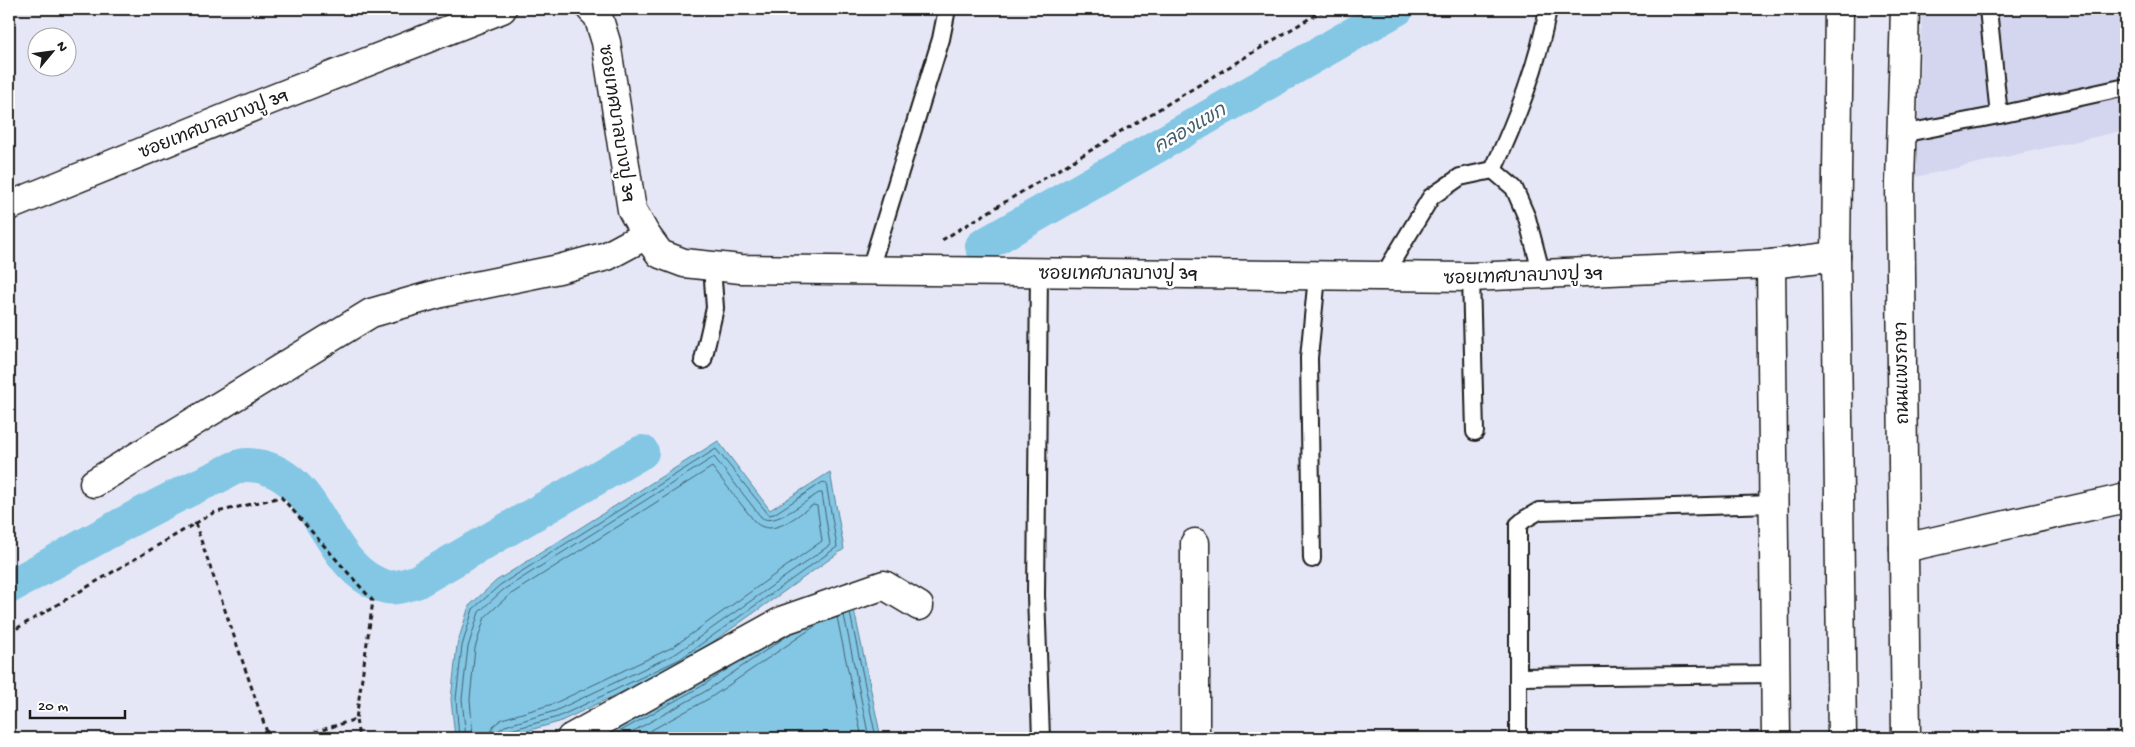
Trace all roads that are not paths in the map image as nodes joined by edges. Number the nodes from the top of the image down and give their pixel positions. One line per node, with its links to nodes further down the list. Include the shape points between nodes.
1 (502, 9): 12 (street, ซอยเทศบาลบางปู 39)
2 (591, 9): 13 (street, ซอยเทศบาลบางปู 39, via 598,16 606,42 632,210)
3 (947, 9): 17 (lane, via 941,39)
4 (1548, 9): 11 (lane, via 1539,53 1514,124)
5 (1839, 9): 14 (street)
6 (1905, 9): 10 (street, ถนนแพรกษา)
7 (1988, 9): 9 (lane)
8 (2126, 87): 9 (lane)
9 (1999, 115): 10 (lane)
10 (1901, 134): 29 (street, ถนนแพรกษา)
11 (1493, 170): 19 (lane, via 1514,188 1527,218); 22 (lane, via 1460,177 1431,197)
12 (9, 206)
13 (646, 235): 16 (street, ซอยเทศบาลบางปู 39, via 660,254 684,263); 25 (street, via 607,256 441,293 371,313)
14 (1836, 256): 15 (street, ซอยเทศบาลบางปู 39); 39 (street)
15 (1771, 264): 19 (street, ซอยเทศบาลบางปู 39); 27 (street)
16 (712, 266): 17 (street, ซอยเทศบาลบางปู 39); 23 (lane, via 715,308)
17 (870, 269): 18 (street, ซอยเทศบาลบางปู 39)
18 (1039, 272): 20 (street, ซอยเทศบาลบางปู 39); 35 (lane, via 1036,595)
19 (1542, 275): 21 (street, ซอยเทศบาลบางปู 39)
20 (1317, 276): 22 (street, ซอยเทศบาลบางปู 39); 30 (lane, via 1309,358)
21 (1471, 277): 22 (street, ซอยเทศบาลบางปู 39); 24 (lane)
22 (1382, 278)
23 (703, 360)
24 (1475, 432)
25 (94, 483)
26 (2126, 498): 29 (street)
27 (1774, 504): 32 (street); 33 (lane, via 1539,512 1525,519 1518,525)
28 (1194, 543): 36 (street)
29 (1904, 548): 40 (street, ถนนแพรกษา)
30 (1312, 559)
31 (920, 606): 34 (street, via 884,585 784,620)
32 (1775, 674): 33 (lane); 38 (street)
33 (1518, 677): 37 (lane)
34 (571, 738)
35 (1041, 738)
36 (1195, 738)
37 (1518, 738)
38 (1776, 738)
39 (1842, 738)
40 (1906, 738)

